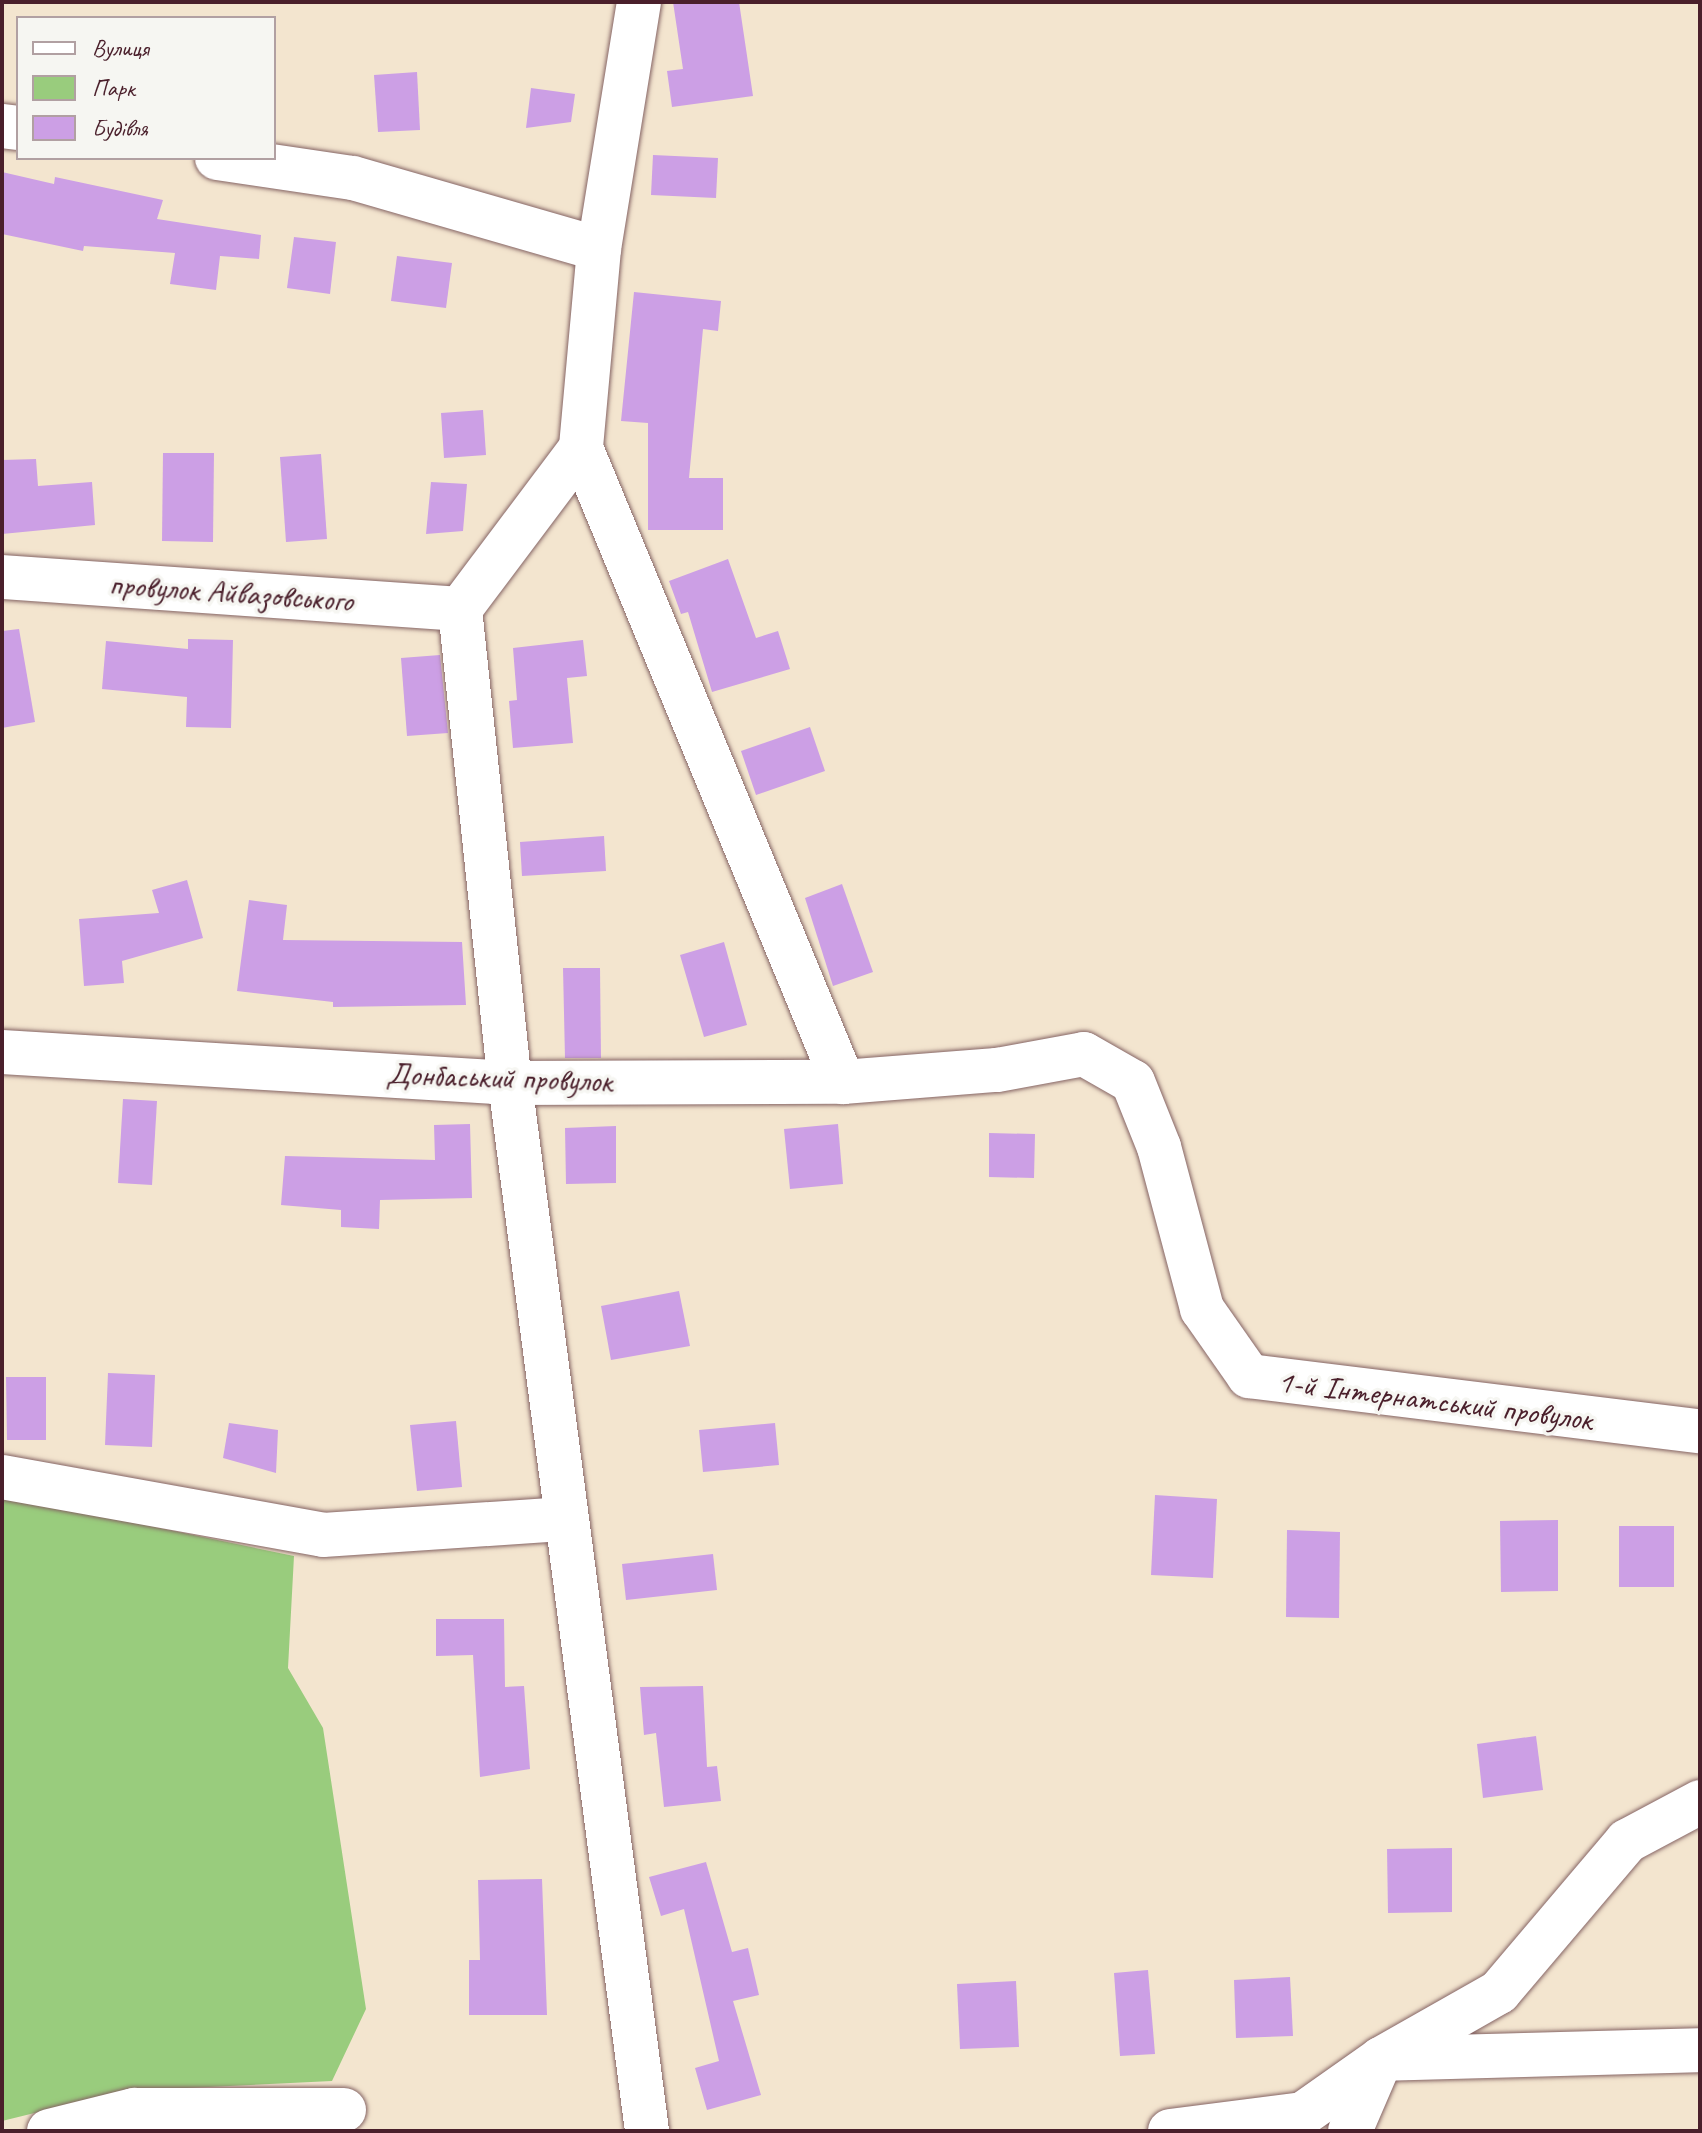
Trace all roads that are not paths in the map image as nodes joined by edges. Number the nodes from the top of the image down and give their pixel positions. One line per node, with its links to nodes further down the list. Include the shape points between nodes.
1 (639, 2): 3 (street)
2 (231, 160): 3 (street, via 353,178)
3 (599, 249): 4 (street)
4 (581, 448): 6 (street); 9 (street)
5 (2, 577): 6 (street, провулок Айвазовського)
6 (460, 609): 10 (street)
7 (2, 1052): 10 (street, Донбаський провулок)
8 (997, 1070): 9 (street, Донбаський провулок); 11 (street, 1-й Інтернатський провулок, via 1084,1054 1133,1082 1159,1147 1202,1309 1249,1376)
9 (843, 1082): 10 (street, Донбаський провулок)
10 (510, 1083): 13 (street)
11 (1700, 1431)
12 (2, 1477): 13 (street, via 323,1535)
13 (565, 1519): 19 (street)
14 (1700, 1802): 16 (street, via 1627,1841 1499,1992)
15 (1700, 2050): 16 (street)
16 (1381, 2059): 20 (street, via 1303,2114); 21 (street)
17 (344, 2110): 18 (street, via 134,2110)
18 (49, 2131)
19 (647, 2131)
20 (1170, 2131)
21 (1350, 2131)

